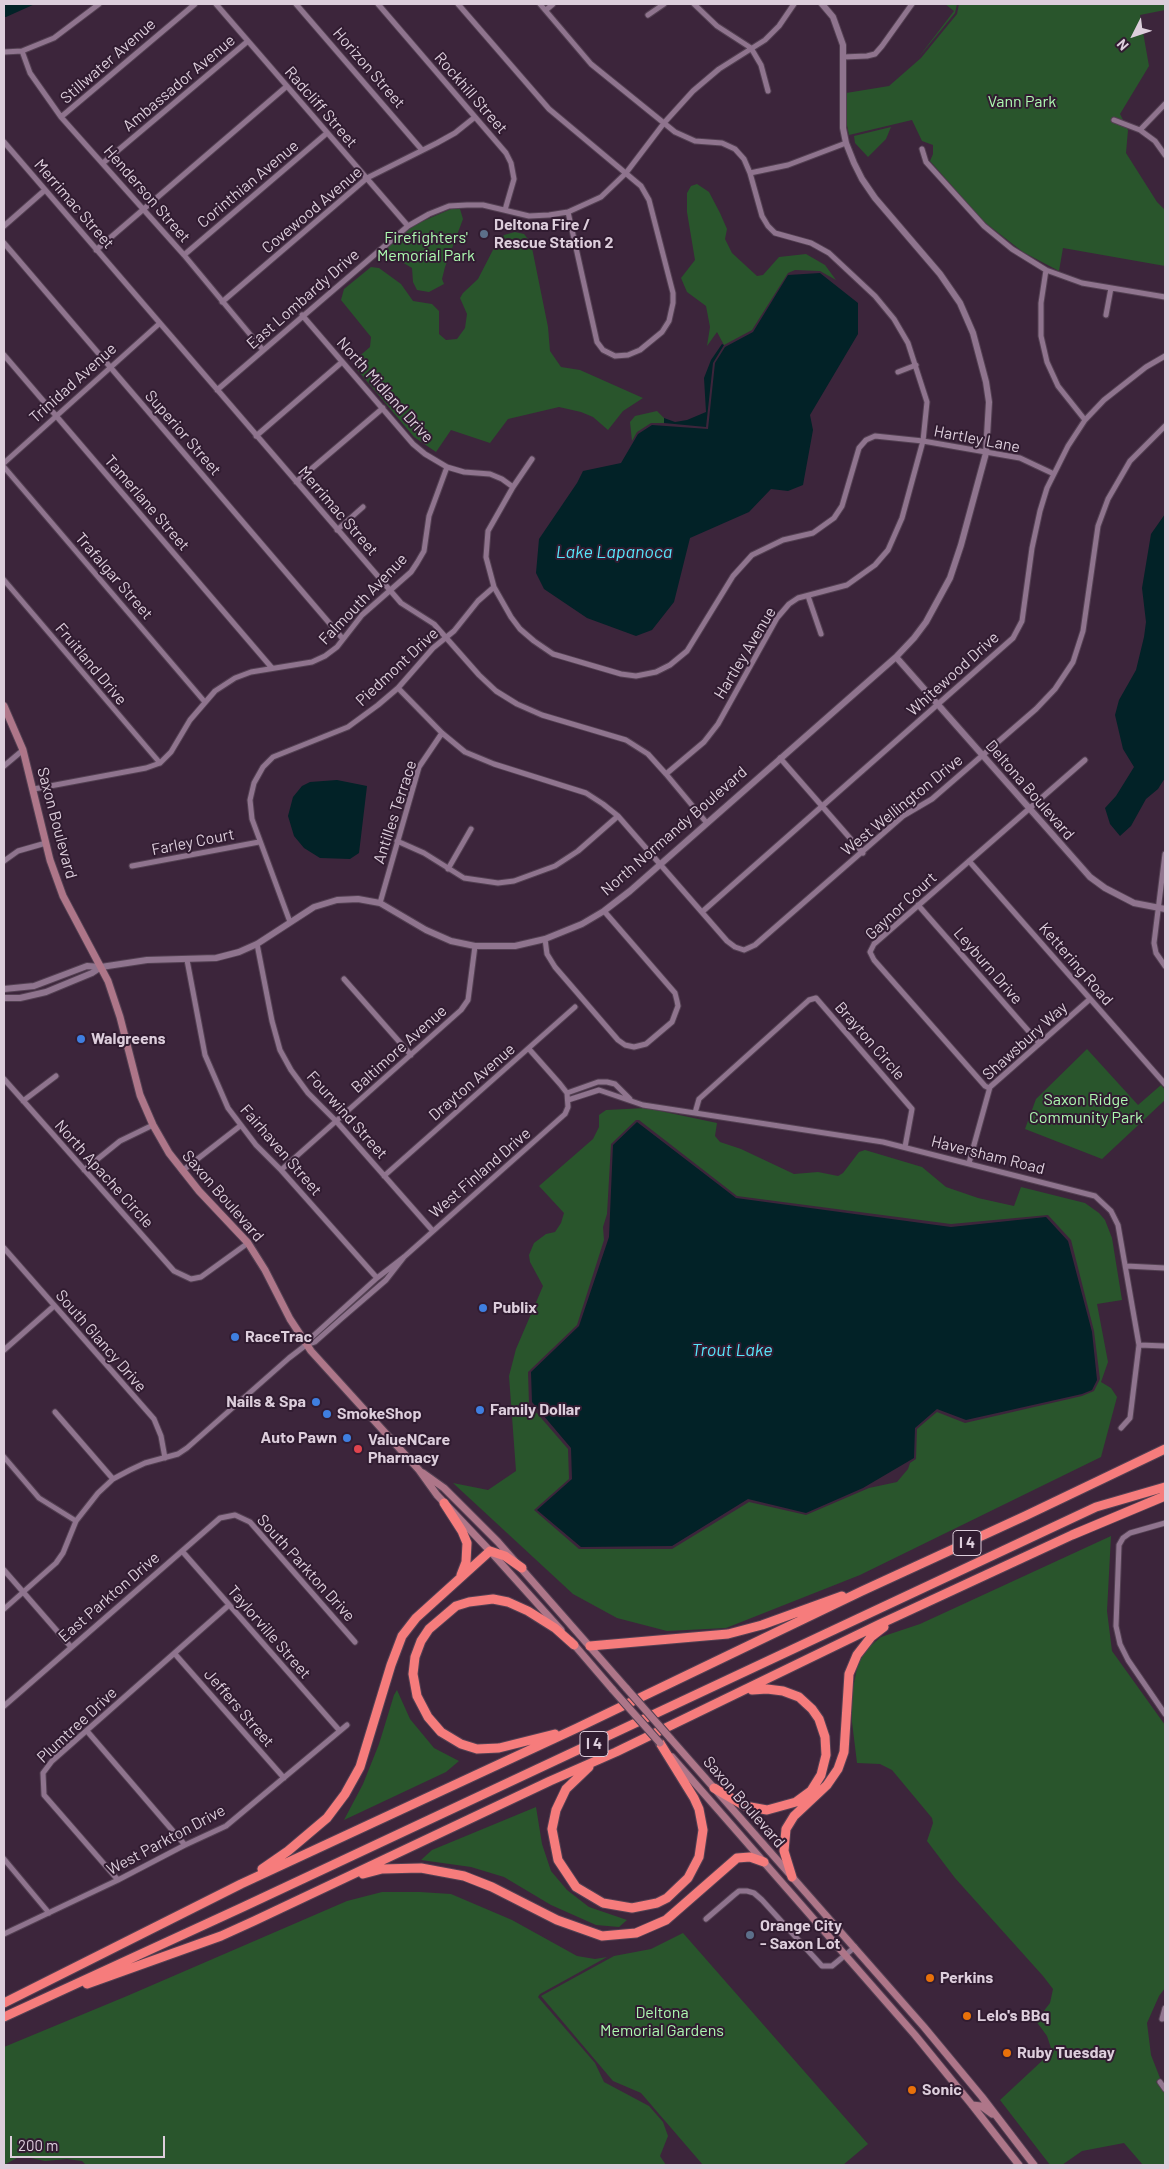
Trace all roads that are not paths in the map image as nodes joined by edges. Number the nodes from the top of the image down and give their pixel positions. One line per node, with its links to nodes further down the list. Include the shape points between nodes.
1 (99, 4): 18 (street, via 54,38)
2 (194, 4): 24 (street, Stillwater Avenue)
3 (216, 4): 16 (street, Radcliff Street)
4 (296, 4): 33 (street, Horizon Street)
5 (378, 4): 25 (street, Rockhill Street)
6 (458, 4): 36 (street, via 549,109)
7 (540, 4): 14 (street, Hartley Avenue)
8 (553, 4): 14 (street)
9 (664, 4): 15 (street)
10 (694, 4): 17 (street, via 717,26)
11 (794, 4): 17 (street, East Lombardy Drive, via 766,40)
12 (822, 4): 20 (street, North Normandy Boulevard, via 838,26)
13 (912, 4): 20 (street, via 875,54)
14 (546, 10): 27 (street, Hartley Avenue, via 591,64)
15 (648, 16)
16 (248, 41): 21 (street, Radcliff Street); 35 (street, Ambassador Avenue)
17 (751, 48): 22 (street, via 761,65); 27 (street, East Lombardy Drive, via 719,69)
18 (22, 51): 19 (street); 24 (street, Henderson Street, via 30,73)
19 (4, 52)
20 (843, 58): 31 (street, North Normandy Boulevard, via 842,111)
21 (287, 86): 29 (street, Radcliff Street); 40 (street)
22 (768, 91)
23 (1165, 104): 28 (street)
24 (62, 117): 35 (street, Henderson Street)
25 (475, 117): 33 (street, Covewood Avenue, via 455,133); 41 (street, Rockhill Street, via 512,163 514,179)
26 (1114, 120): 28 (street)
27 (664, 123): 36 (street, East Lombardy Drive); 37 (street, Hartley Avenue, via 685,138 722,143 735,149)
28 (1140, 130): 34 (street)
29 (328, 133): 38 (street, Radcliff Street); 47 (street, Corinthian Avenue)
30 (4, 142): 39 (street, Merrimac Street)
31 (846, 142): 37 (street, via 788,165); 69 (street, North Normandy Boulevard, via 862,179 940,274 960,304 973,333 986,382 989,402)
32 (922, 149): 48 (street, via 926,162 984,226 1012,249)
33 (422, 150): 38 (street, Covewood Avenue)
34 (1165, 155)
35 (104, 163): 40 (street, Henderson Street)
36 (626, 173): 42 (street, East Lombardy Drive, via 600,196); 42 (street, via 641,186 649,200 673,303 669,321 662,332 640,350 615,356 603,350 597,342)
37 (750, 173): 59 (street, Hartley Avenue, via 768,226 775,233 811,243 830,253 894,319)
38 (367, 178): 44 (street, Radcliff Street); 51 (street, Covewood Avenue)
39 (45, 190): 43 (street); 46 (street, Merrimac Street)
40 (144, 209): 46 (street); 47 (street, Henderson Street)
41 (505, 210): 42 (street, East Lombardy Drive, via 529,216); 44 (street, East Lombardy Drive, via 482,205 449,206)
42 (568, 212)
43 (4, 226)
44 (408, 226): 52 (street, East Lombardy Drive)
45 (4, 243): 60 (street, Superior Street)
46 (96, 250): 54 (street, Merrimac Street)
47 (184, 255): 51 (street, Henderson Street)
48 (1046, 270): 49 (street, via 1082,283); 65 (street, via 1041,336 1047,362 1058,386)
49 (1111, 288): 50 (street); 53 (street)
50 (1165, 297)
51 (222, 302): 55 (street, Henderson Street)
52 (302, 315): 55 (street, East Lombardy Drive); 58 (street, North Midland Drive)
53 (1106, 315)
54 (160, 323): 60 (street, Trinidad Avenue); 62 (street, Merrimac Street)
55 (263, 350): 62 (street, East Lombardy Drive)
56 (4, 355): 64 (street, Tamerlane Street)
57 (1165, 356): 65 (street, Whitewood Drive, via 1127,380)
58 (342, 362): 63 (street, North Midland Drive); 67 (street)
59 (916, 365): 61 (street); 68 (street, Hartley Avenue, via 927,402)
60 (110, 367): 64 (street, Trinidad Avenue); 85 (street, Superior Street)
61 (898, 372)
62 (217, 390): 67 (street, Merrimac Street)
63 (383, 408): 73 (street, North Midland Drive, via 413,444); 75 (street)
64 (56, 416): 71 (street, Trinidad Avenue); 87 (street, Tamerlane Street)
65 (1085, 420): 74 (street, Whitewood Drive)
66 (1165, 426): 94 (street, West Wellington Drive, via 1130,461 1108,499 1098,526 1083,631 1073,662 1036,708)
67 (256, 436): 75 (street, Merrimac Street)
68 (923, 441): 69 (street, Hartley Lane); 80 (street, Hartley Lane, via 875,436 866,440 859,448 842,506 834,518 813,533 783,540 752,555 734,576 687,651 656,672 636,676 621,674 553,654 520,629); 82 (street, Hartley Avenue, via 902,518 888,550 875,565 847,585)
69 (986, 453): 74 (street, Hartley Lane, via 1020,458); 86 (street, North Normandy Boulevard, via 950,578 926,622)
70 (532, 459): 76 (street, Hartley Lane)
71 (4, 463)
72 (4, 467): 89 (street, Trafalgar Street)
73 (447, 467): 76 (street, North Midland Drive, via 490,474); 81 (street, Falmouth Avenue, via 429,516 424,551 411,572)
74 (1054, 474): 90 (street, Whitewood Drive, via 1040,511 1022,621 1013,638)
75 (296, 482): 78 (street, Merrimac Street)
76 (513, 487): 80 (street, Hartley Lane, via 488,531 486,557)
77 (363, 507): 78 (street)
78 (337, 530): 81 (street, Merrimac Street)
79 (4, 580): 97 (street, Fruitland Drive)
80 (494, 587): 84 (street, Piedmont Drive)
81 (390, 590): 84 (street, Merrimac Street, via 401,603 434,624); 85 (street, Falmouth Avenue, via 362,614)
82 (808, 596): 83 (street); 99 (street, Hartley Avenue, via 789,604 777,618 718,724 704,742)
83 (821, 634)
84 (446, 636): 88 (street, Piedmont Drive); 99 (street, Merrimac Street, via 479,676 503,696 542,715 626,740 648,754)
85 (343, 638): 87 (street, Falmouth Avenue, via 325,656 312,662)
86 (896, 657): 90 (street, Deltona Boulevard); 95 (street, North Normandy Boulevard)
87 (272, 668): 89 (street, Falmouth Avenue, via 235,678)
88 (398, 688): 92 (street); 108 (street, Piedmont Drive, via 348,726 273,757 263,767 254,783 250,800)
89 (204, 701): 97 (street, Falmouth Avenue, via 171,752)
90 (938, 705): 94 (street, Deltona Boulevard); 101 (street, Whitewood Drive)
91 (4, 706): 93 (main road, Saxon Boulevard)
92 (442, 733): 103 (street, via 466,752 586,794); 106 (street, Antilles Terrace, via 419,767)
93 (23, 750): 98 (street); 100 (main road, Saxon Boulevard)
94 (982, 755): 102 (street, Deltona Boulevard); 109 (street, West Wellington Drive, via 932,799 903,816)
95 (780, 758): 101 (street); 104 (street, North Normandy Boulevard)
96 (1085, 760): 102 (street, Gaynor Court)
97 (160, 763): 100 (street)
98 (4, 766)
99 (666, 774): 104 (street, Merrimac Street)
100 (34, 789): 107 (main road, Saxon Boulevard)
101 (822, 806): 109 (street); 121 (street, Whitewood Drive)
102 (1030, 810): 112 (street, Gaynor Court); 118 (street, Deltona Boulevard, via 1090,877 1134,903)
103 (618, 816): 113 (street); 115 (street, via 578,851 555,866 514,881 483,882 464,878)
104 (706, 822): 113 (street, North Normandy Boulevard)
105 (471, 830): 115 (street)
106 (397, 840): 115 (street); 116 (street, Antilles Terrace)
107 (46, 842): 111 (street, via 18,851); 128 (main road, Saxon Boulevard, via 63,896)
108 (259, 842): 114 (street, Farley Court); 122 (street, Piedmont Drive)
109 (863, 852): 121 (street, West Wellington Drive, via 755,945 744,950 727,941)
110 (1165, 854): 118 (street)
111 (4, 861)
112 (969, 861): 117 (street, Gaynor Court); 132 (street, Kettering Road)
113 (661, 864): 120 (street, North Normandy Boulevard); 121 (street)
114 (132, 866)
115 (448, 869)
116 (380, 903): 122 (street, North Normandy Boulevard, via 337,900 314,907); 125 (street, North Normandy Boulevard, via 426,930 451,941)
117 (918, 905): 134 (street, Leyburn Drive); 140 (street, Gaynor Court, via 874,944 870,952)
118 (1157, 908): 119 (street, Deltona Boulevard); 127 (street, via 1154,943 1156,953)
119 (1165, 910)
120 (604, 911): 123 (street, North Normandy Boulevard); 123 (street, via 674,993 678,1006 672,1022 646,1044 625,1045 618,1040 555,967)
121 (702, 912)
122 (290, 922): 124 (street, North Normandy Boulevard)
123 (545, 939): 125 (street, North Normandy Boulevard, via 515,946)
124 (257, 944): 126 (street, North Normandy Boulevard, via 216,958); 146 (street, Fourwind Street, via 280,1050 308,1093)
125 (475, 946): 136 (street, Baltimore Avenue, via 468,1000)
126 (187, 960): 128 (street, North Normandy Boulevard, via 130,961); 148 (street, Fairhaven Street, via 205,1055 216,1084)
127 (1165, 966)
128 (101, 967): 130 (street, North Normandy Boulevard, via 87,966 34,986); 131 (street, North Normandy Boulevard, via 46,992); 147 (main road, Saxon Boulevard, via 119,1014 140,1095)
129 (344, 979): 136 (street)
130 (4, 989)
131 (4, 998)
132 (1090, 999): 134 (street, Shawsbury Way); 139 (street, Kettering Road)
133 (575, 1007): 135 (street, Drayton Avenue)
134 (1039, 1043): 140 (street, Shawsbury Way)
135 (529, 1049): 141 (street); 154 (street, Drayton Avenue)
136 (411, 1055): 146 (street, Baltimore Avenue)
137 (56, 1076): 144 (street)
138 (4, 1079): 144 (street, North Apache Circle)
139 (1165, 1084)
140 (989, 1088): 150 (street, Shawsbury Way)
141 (567, 1093): 142 (street); 143 (street, Haversham Road, via 607,1082 615,1084)
142 (568, 1100): 143 (street, Haversham Road, via 599,1090); 155 (street, West Finland Drive, via 560,1121)
143 (631, 1100): 145 (street, Haversham Road, via 643,1105)
144 (23, 1101): 151 (street, North Apache Circle)
145 (695, 1113): 149 (street, Haversham Road); 149 (street, Brayton Circle, via 699,1098 809,1000 816,998 912,1109)
146 (336, 1121): 152 (street, Baltimore Avenue); 154 (street, Fourwind Street)
147 (153, 1126): 151 (street, via 120,1141); 153 (main road, Saxon Boulevard)
148 (240, 1126): 152 (street, Fairhaven Street); 153 (street)
149 (905, 1148): 150 (street, Haversham Road)
150 (969, 1163): 159 (street, Haversham Road, via 1081,1191 1101,1200 1115,1216)
151 (84, 1170): 156 (street, North Apache Circle, via 174,1271 191,1279 205,1275)
152 (281, 1170): 161 (street, Fairhaven Street)
153 (182, 1171): 156 (main road, Saxon Boulevard)
154 (384, 1176): 155 (street, Fourwind Street)
155 (432, 1230): 158 (street, West Finland Drive)
156 (248, 1243): 164 (main road, Saxon Boulevard)
157 (4, 1248): 163 (street, South Glancy Drive)
158 (404, 1256): 161 (street, West Finland Drive); 162 (street, West Finland Drive)
159 (1126, 1266): 160 (street); 165 (street, Haversham Road)
160 (1165, 1268)
161 (377, 1278): 162 (street); 164 (street, West Finland Drive)
162 (386, 1280): 164 (street, West Finland Drive, via 315,1342)
163 (54, 1306): 167 (street); 172 (street, South Glancy Drive, via 154,1419)
164 (306, 1345): 172 (street, West Finland Drive, via 187,1448); 173 (main road, Saxon Boulevard)
165 (1139, 1345): 166 (street); 169 (street, Haversham Road, via 1130,1418)
166 (1165, 1346)
167 (4, 1350)
168 (55, 1412): 174 (street)
169 (1121, 1428)
170 (1165, 1449): 186 (highway, I 4)
171 (4, 1457): 179 (street, via 39,1498)
172 (165, 1458): 174 (street, West Finland Drive, via 145,1463)
173 (419, 1470): 177 (main road, Saxon Boulevard); 183 (main road, Saxon Boulevard, via 444,1488)
174 (113, 1479): 179 (street, West Finland Drive, via 98,1492)
175 (1165, 1487): 220 (highway, I 4, via 1096,1507)
176 (1165, 1496): 190 (highway, via 1072,1535)
177 (444, 1503): 182 (main road, Saxon Boulevard); 185 (highway, via 467,1542 466,1562)
178 (235, 1515): 181 (street, East Parkton Drive, via 220,1518); 191 (street, South Parkton Drive, via 250,1522)
179 (76, 1521): 187 (street, West Finland Drive, via 60,1558)
180 (1165, 1522): 198 (street, via 1122,1538 1119,1545 1116,1626 1128,1660)
181 (182, 1551): 188 (street, Taylorville Street); 194 (street, East Parkton Drive)
182 (490, 1551): 183 (highway, via 505,1556); 185 (highway); 192 (main road, Saxon Boulevard)
183 (522, 1568): 193 (main road, Saxon Boulevard)
184 (4, 1570): 187 (street)
185 (458, 1580): 213 (highway, via 416,1618 402,1636 360,1767 345,1794 327,1818)
186 (862, 1591): 193 (highway, via 728,1634); 200 (highway, I 4)
187 (23, 1592): 189 (street, West Finland Drive); 194 (street)
188 (229, 1606): 195 (street, Plumtree Drive); 201 (street, Taylorville Street)
189 (4, 1609)
190 (915, 1609): 196 (highway); 210 (highway, via 879,1630 857,1655 849,1674 844,1752 838,1769 786,1829 784,1851)
191 (355, 1642)
192 (574, 1645): 200 (highway, via 555,1628 508,1602 493,1599 469,1602 456,1606 429,1629 415,1657 413,1674 417,1696 428,1717 442,1732 461,1744 477,1749 500,1748); 203 (main road, Saxon Boulevard, bridge)
193 (590, 1646): 206 (main road, Saxon Boulevard, bridge)
194 (71, 1647): 197 (street, East Parkton Drive)
195 (175, 1654): 202 (street, Plumtree Drive); 205 (street, Jeffers Street)
196 (740, 1693): 204 (highway); 206 (highway, via 776,1689 806,1703 824,1729 824,1765 807,1794 778,1808 751,1808)
197 (4, 1706)
198 (1165, 1714)
199 (347, 1725): 201 (street, West Parkton Drive)
200 (577, 1728): 213 (highway, I 4)
201 (339, 1730): 205 (street, West Parkton Drive)
202 (87, 1731): 207 (street); 211 (street, Plumtree Drive, via 45,1769 42,1780 44,1795)
203 (660, 1743): 204 (highway, via 699,1809 702,1843 694,1868 681,1885 667,1898 640,1907 612,1906 584,1894 562,1869 553,1840 554,1819 566,1789 588,1768); 209 (main road, Saxon Boulevard)
204 (616, 1752): 212 (highway)
205 (284, 1778): 207 (street, West Parkton Drive, via 226,1826)
206 (714, 1788): 210 (main road, Saxon Boulevard)
207 (185, 1845): 211 (street, West Parkton Drive)
208 (4, 1859): 214 (street)
209 (764, 1862): 212 (highway, via 750,1857 737,1858 666,1920 636,1933 602,1936 557,1920 464,1876 421,1868 382,1869); 218 (main road, Saxon Boulevard)
210 (792, 1877): 217 (main road, Saxon Boulevard)
211 (118, 1880): 214 (street, West Parkton Drive)
212 (339, 1881): 220 (highway, via 220,1936)
213 (241, 1884): 219 (highway, I 4)
214 (49, 1913): 216 (street, West Parkton Drive)
215 (706, 1919): 218 (street, via 739,1891 747,1891 762,1900 822,1966 832,1966)
216 (4, 1934)
217 (855, 1947): 218 (street); 227 (main road, Saxon Boulevard)
218 (845, 1955): 225 (main road, Saxon Boulevard)
219 (4, 2003)
220 (24, 2007): 222 (highway, I 4)
221 (1165, 2008): 223 (street)
222 (4, 2017)
223 (1162, 2019)
224 (1160, 2082): 226 (street)
225 (960, 2089): 227 (main road); 228 (main road, Saxon Boulevard)
226 (1165, 2089)
227 (982, 2097): 229 (main road, Saxon Boulevard)
228 (972, 2105): 229 (main road, via 981,2106); 230 (main road, Saxon Boulevard)
229 (998, 2118): 231 (main road, Saxon Boulevard)
230 (1019, 2165)
231 (1034, 2165)

